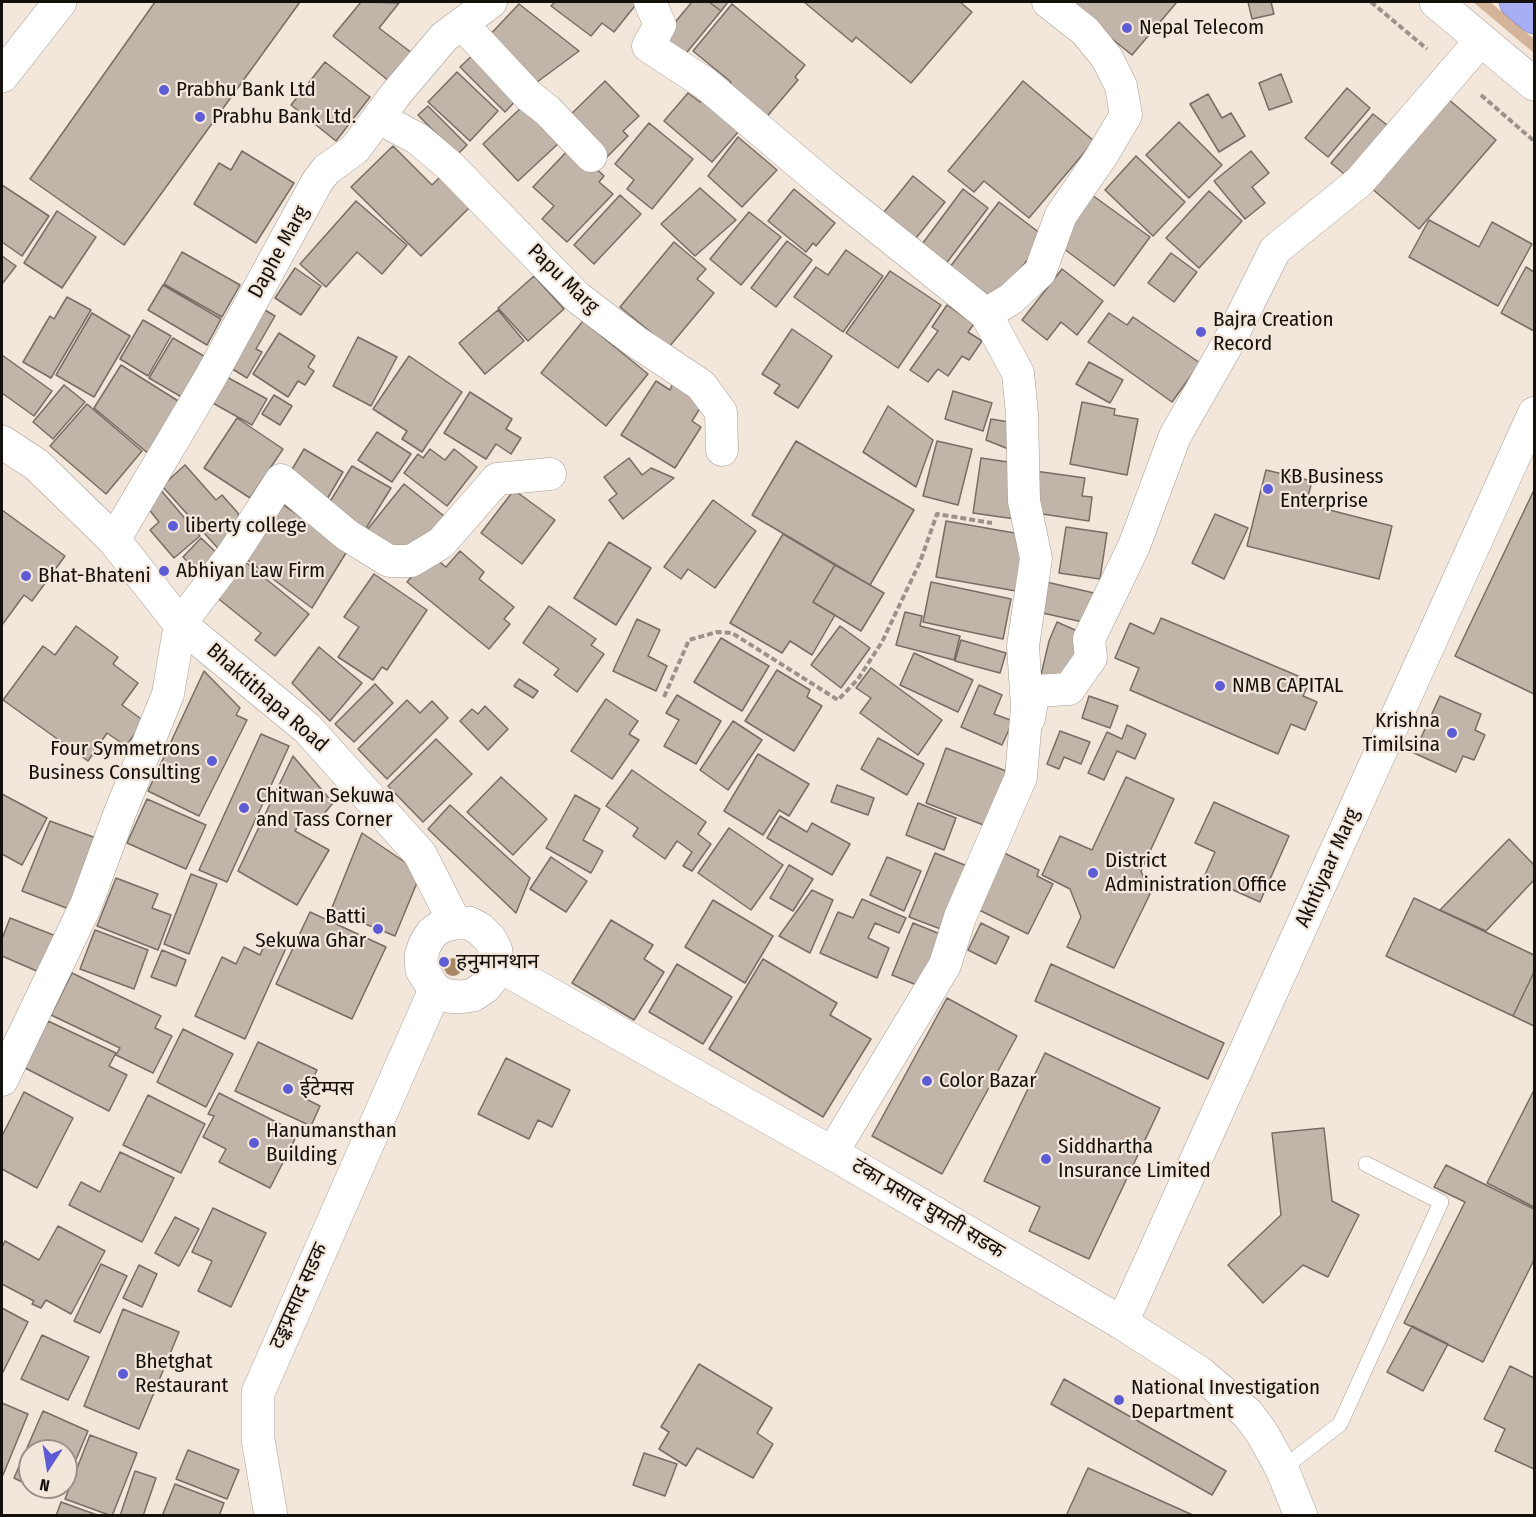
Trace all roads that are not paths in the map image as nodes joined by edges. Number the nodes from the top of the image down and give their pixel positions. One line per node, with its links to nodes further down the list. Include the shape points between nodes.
1 (60, 2): 10 (street)
2 (491, 2): 8 (street, Daphe Marg)
3 (650, 2): 14 (street, via 660,25 648,46 706,84)
4 (1048, 2): 14 (street, via 1085,31 1107,58 1121,86 1126,115 1061,215 1040,272 1011,299)
5 (1436, 2): 9 (street)
6 (1516, 2): 7 (highway)
7 (1534, 16)
8 (463, 25): 12 (street, Daphe Marg, via 444,37); 13 (street)
9 (1481, 40): 11 (street); 21 (street, via 1359,183 1275,250 1175,436 1138,537 1089,639 1091,658 1069,689 1034,691)
10 (2, 76)
11 (1534, 84)
12 (378, 118): 17 (street, Papu Marg, via 418,139 451,167 577,297 701,385 721,412); 19 (street, Daphe Marg, via 355,149 326,170 317,182 210,378)
13 (591, 156)
14 (986, 314): 21 (street, via 1017,373 1024,501 1036,558 1023,646 1027,707)
15 (1534, 414): 28 (street, Akhtiyaar Marg)
16 (2, 442): 19 (street, Bhaktithapa Road, via 37,465)
17 (722, 450)
18 (550, 474): 20 (street, via 497,479 441,543 411,561 389,561 347,534 281,480 233,554)
19 (114, 540): 20 (street, Bhaktithapa Road)
20 (180, 624): 22 (street, Bhaktithapa Road, via 307,728 420,854); 25 (street, via 168,694 86,905)
21 (1024, 746): 26 (street, via 1021,777 960,916 945,965)
22 (456, 923): 23 (street, via 480,929 490,939 496,951); 24 (street, via 432,933 421,956 426,980)
23 (496, 964): 24 (street, via 493,977 473,995 447,996); 26 (street, टंका प्रसाद घुमती सडक)
24 (435, 990): 30 (street, टङ्कप्रसाद सडक, via 258,1392 258,1439)
25 (2, 1080)
26 (832, 1153): 28 (street, टंका प्रसाद घुमती सडक)
27 (1366, 1164): 29 (lane, via 1441,1202 1340,1424)
28 (1122, 1323): 29 (street, टंका प्रसाद घुमती सडक, via 1200,1373 1248,1414)
29 (1282, 1469): 31 (street, टंका प्रसाद घुमती सडक)
30 (271, 1515)
31 (1301, 1515)

